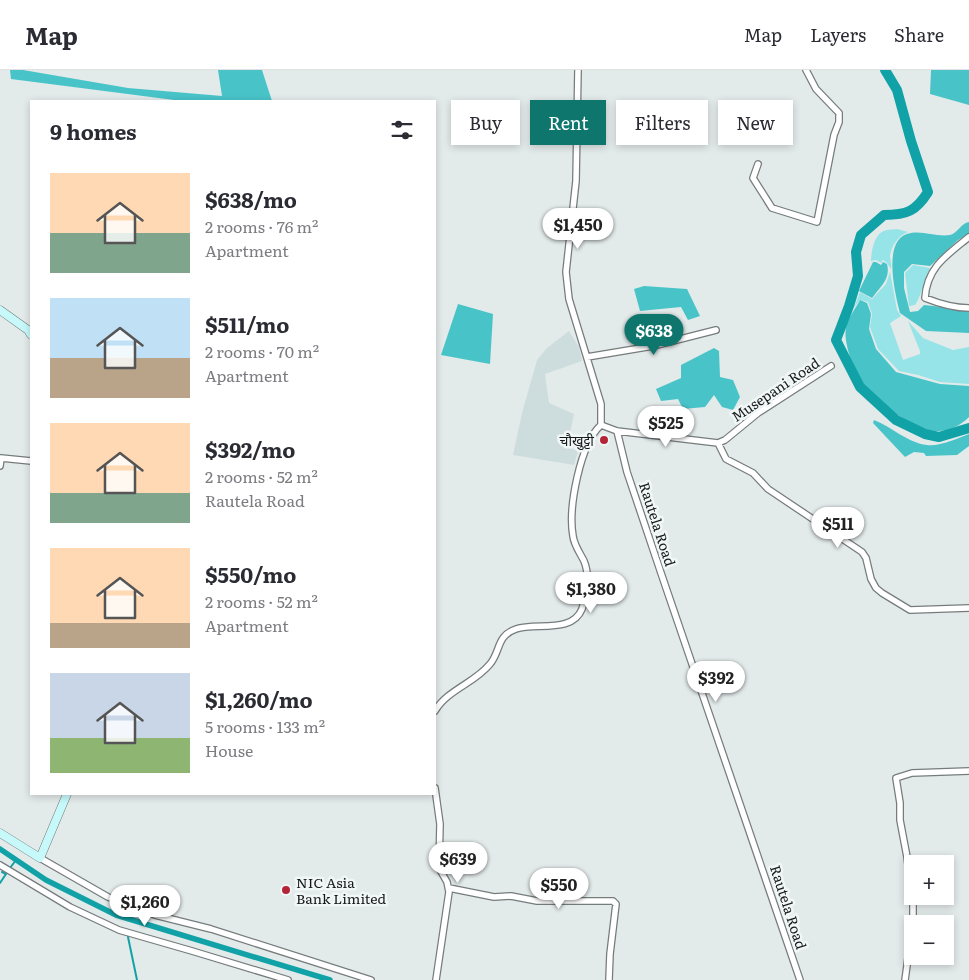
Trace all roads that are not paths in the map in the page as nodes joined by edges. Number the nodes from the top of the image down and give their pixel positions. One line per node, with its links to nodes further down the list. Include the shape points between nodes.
1 (578, 70): 9 (street, via 576,182 566,272 569,299)
2 (806, 70): 3 (street, via 816,89 839,113 817,222 772,208 754,178)
3 (758, 164)
4 (969, 237): 5 (street, via 929,276 925,298 938,304)
5 (969, 308)
6 (0, 310): 8 (street)
7 (716, 330): 9 (street, via 653,346)
8 (30, 333)
9 (587, 357): 11 (street, via 601,404)
10 (830, 366): 13 (street, Musepani Road)
11 (601, 425): 12 (street); 17 (street, via 586,446 576,479 573,537 585,563 587,576 581,611 564,625 519,628 509,632 500,642 491,664 451,694)
12 (616, 431): 13 (street); 31 (street, Rautela Road, via 657,562)
13 (718, 443): 16 (street, via 726,459 753,473 768,489 862,552 871,579 882,593 910,610)
14 (30, 460): 15 (street, via 1,458)
15 (0, 466)
16 (969, 608)
17 (436, 710)
18 (969, 771): 22 (street, via 912,773 896,778)
19 (67, 795): 23 (street)
20 (436, 795): 25 (street, via 440,868)
21 (0, 833): 23 (street)
22 (907, 855)
23 (40, 858): 28 (street, via 108,897 154,914)
24 (1, 869): 27 (street, via 119,930)
25 (448, 888): 29 (street); 30 (street, via 494,897 613,901 616,904)
26 (907, 965): 32 (street)
27 (288, 980)
28 (371, 980)
29 (436, 980)
30 (609, 980)
31 (800, 980)
32 (905, 980)

